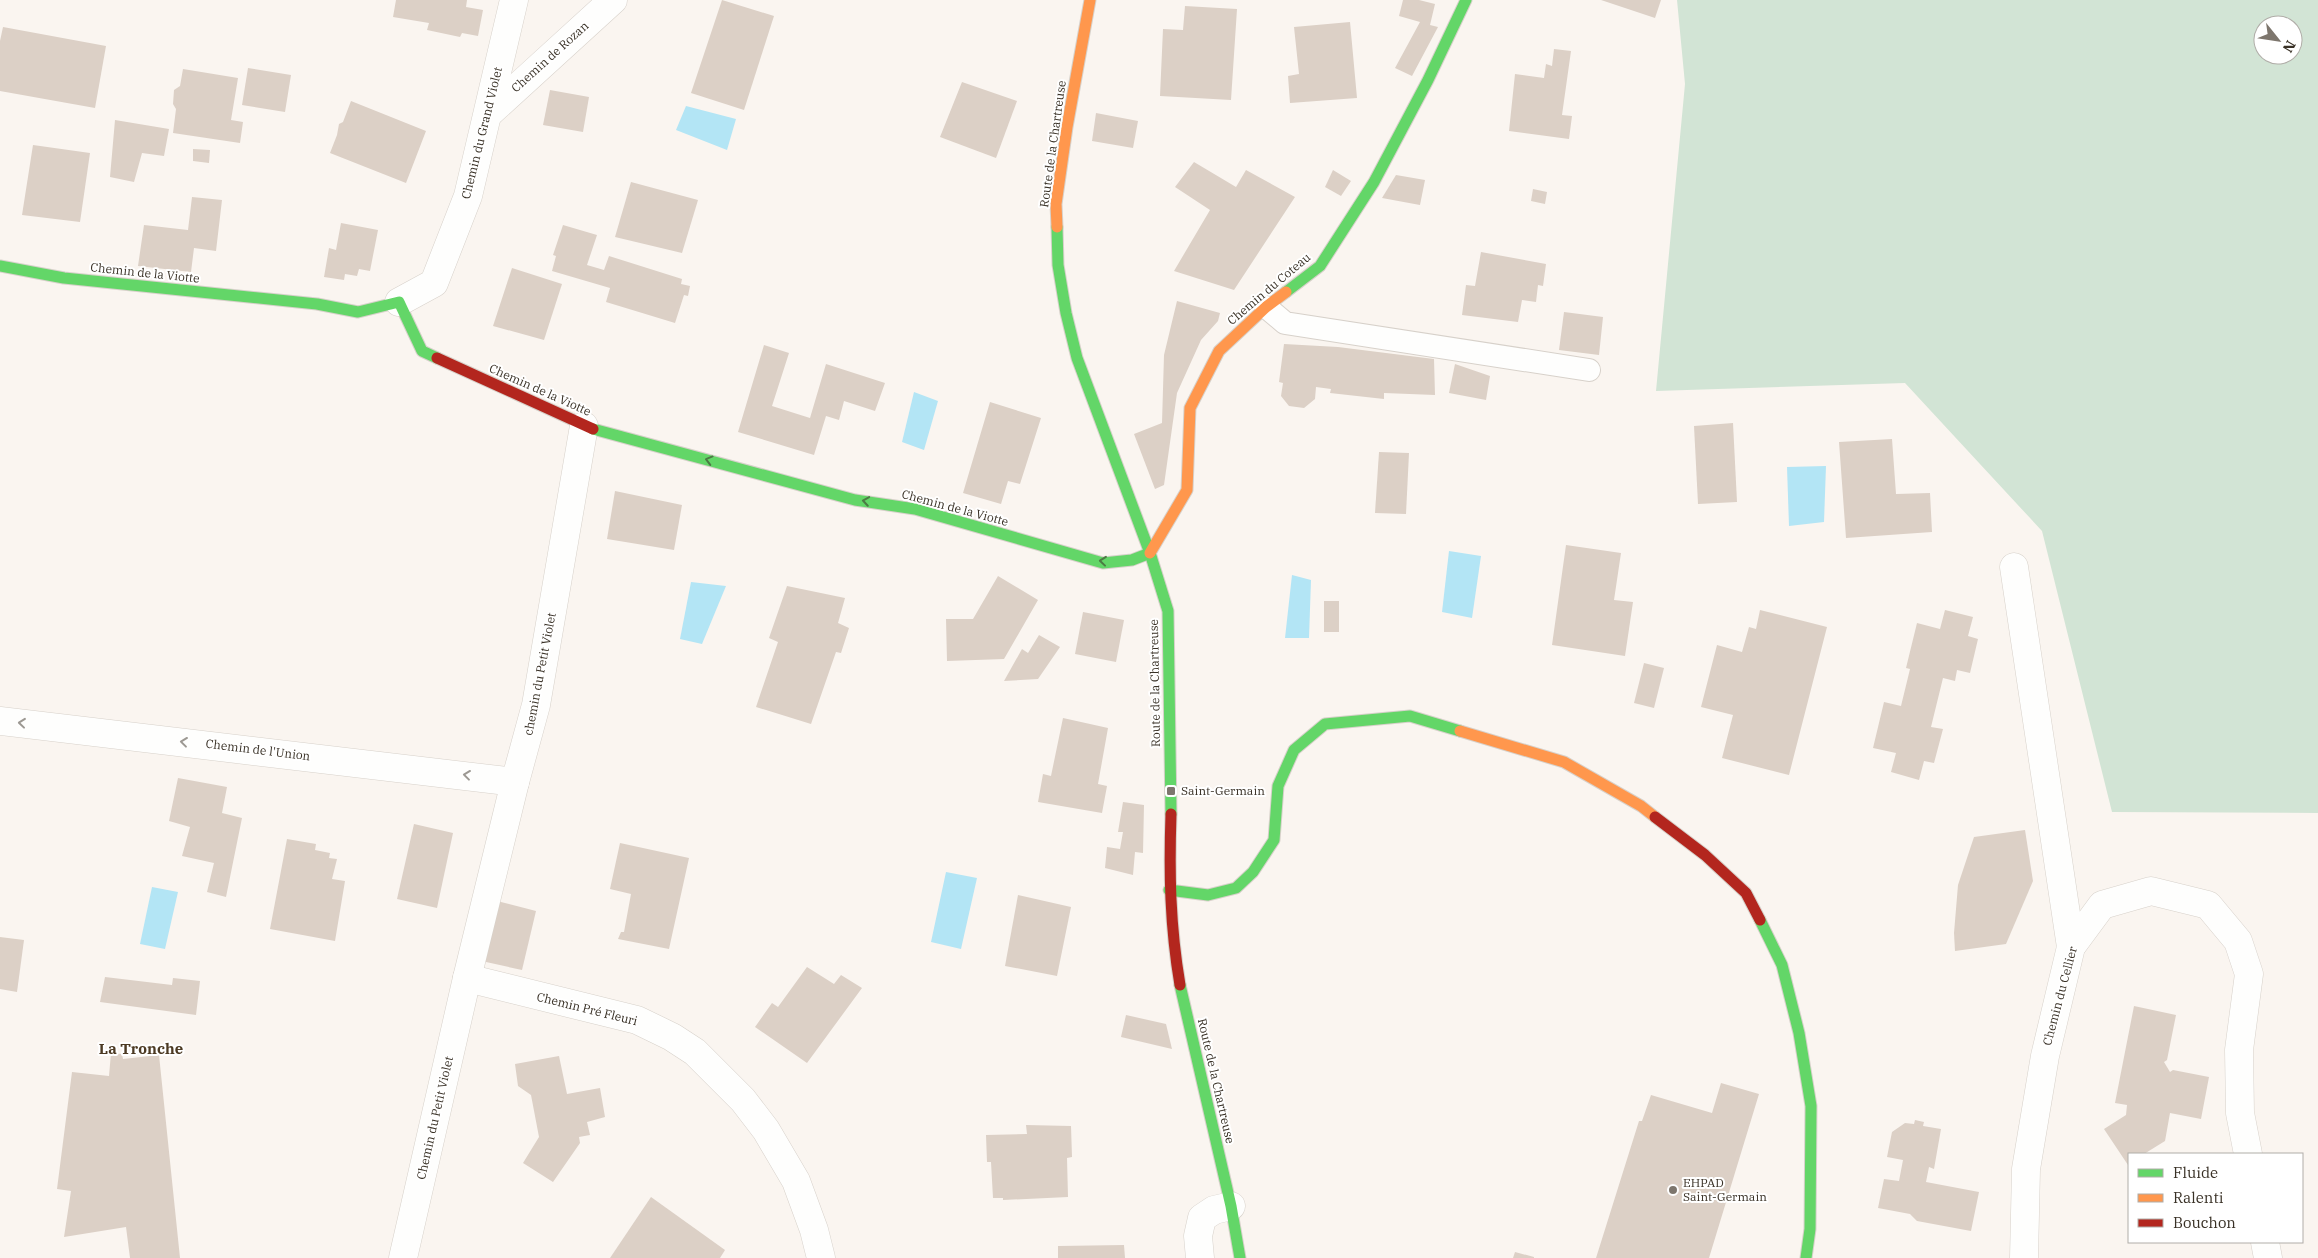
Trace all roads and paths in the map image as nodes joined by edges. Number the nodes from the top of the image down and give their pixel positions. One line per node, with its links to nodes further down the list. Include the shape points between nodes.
1 (514, 0): 5 (street, Chemin du Grand Violet)
2 (613, 0): 5 (street, Chemin de Rozan)
3 (1090, 0): 11 (street, Route de la Chartreuse, via 1056,204 1058,265 1077,358)
4 (1466, 0): 8 (street, Chemin du Coteau, via 1374,182 1320,266)
5 (488, 114): 7 (street, Chemin du Grand Violet, via 468,196 434,283)
6 (0, 266): 7 (street, Chemin de la Viotte, via 64,278 318,304 358,312)
7 (399, 302): 10 (street, Chemin de la Viotte, via 422,351)
8 (1266, 307): 9 (lane, via 1285,324); 11 (street, Chemin du Coteau, via 1219,351 1190,408 1187,490)
9 (1589, 370)
10 (584, 426): 11 (street, Chemin de la Viotte, one-way to 10, via 1132,560 1104,562 914,509 855,500); 14 (street, chemin du Petit Violet, via 536,706)
11 (1150, 553): 15 (street, Route de la Chartreuse, via 1168,611)
12 (2014, 567): 16 (street)
13 (0, 721): 14 (street, Chemin de l'Union, one-way to 13)
14 (515, 782): 17 (street, chemin du Petit Violet)
15 (1169, 890): 19 (street, Route de la Chartreuse, via 1180,984); 25 (street, via 1208,895 1236,888 1253,872 1274,840 1278,786 1294,750 1326,724 1410,716 1564,762 1641,806 1705,855 1746,893 1782,965 1800,1033 1811,1106 1810,1228)
16 (2071, 947): 18 (street, Chemin du Cellier, via 2102,905 2151,891 2208,905 2238,941 2249,974 2239,1050 2240,1113); 26 (street, Chemin du Cellier, via 2044,1056 2026,1169)
17 (467, 978): 21 (street, Chemin du Petit Violet); 22 (street, Chemin Pré Fleuri, via 637,1020 672,1036 695,1052 743,1100 766,1130 796,1181)
18 (2248, 1153)
19 (1231, 1206): 23 (street, via 1214,1210 1202,1218 1198,1236); 24 (street, Route de la Chartreuse)
20 (2265, 1243): 27 (street)
21 (403, 1258)
22 (821, 1258)
23 (1200, 1258)
24 (1240, 1258)
25 (1806, 1258)
26 (2024, 1258)
27 (2268, 1258)

